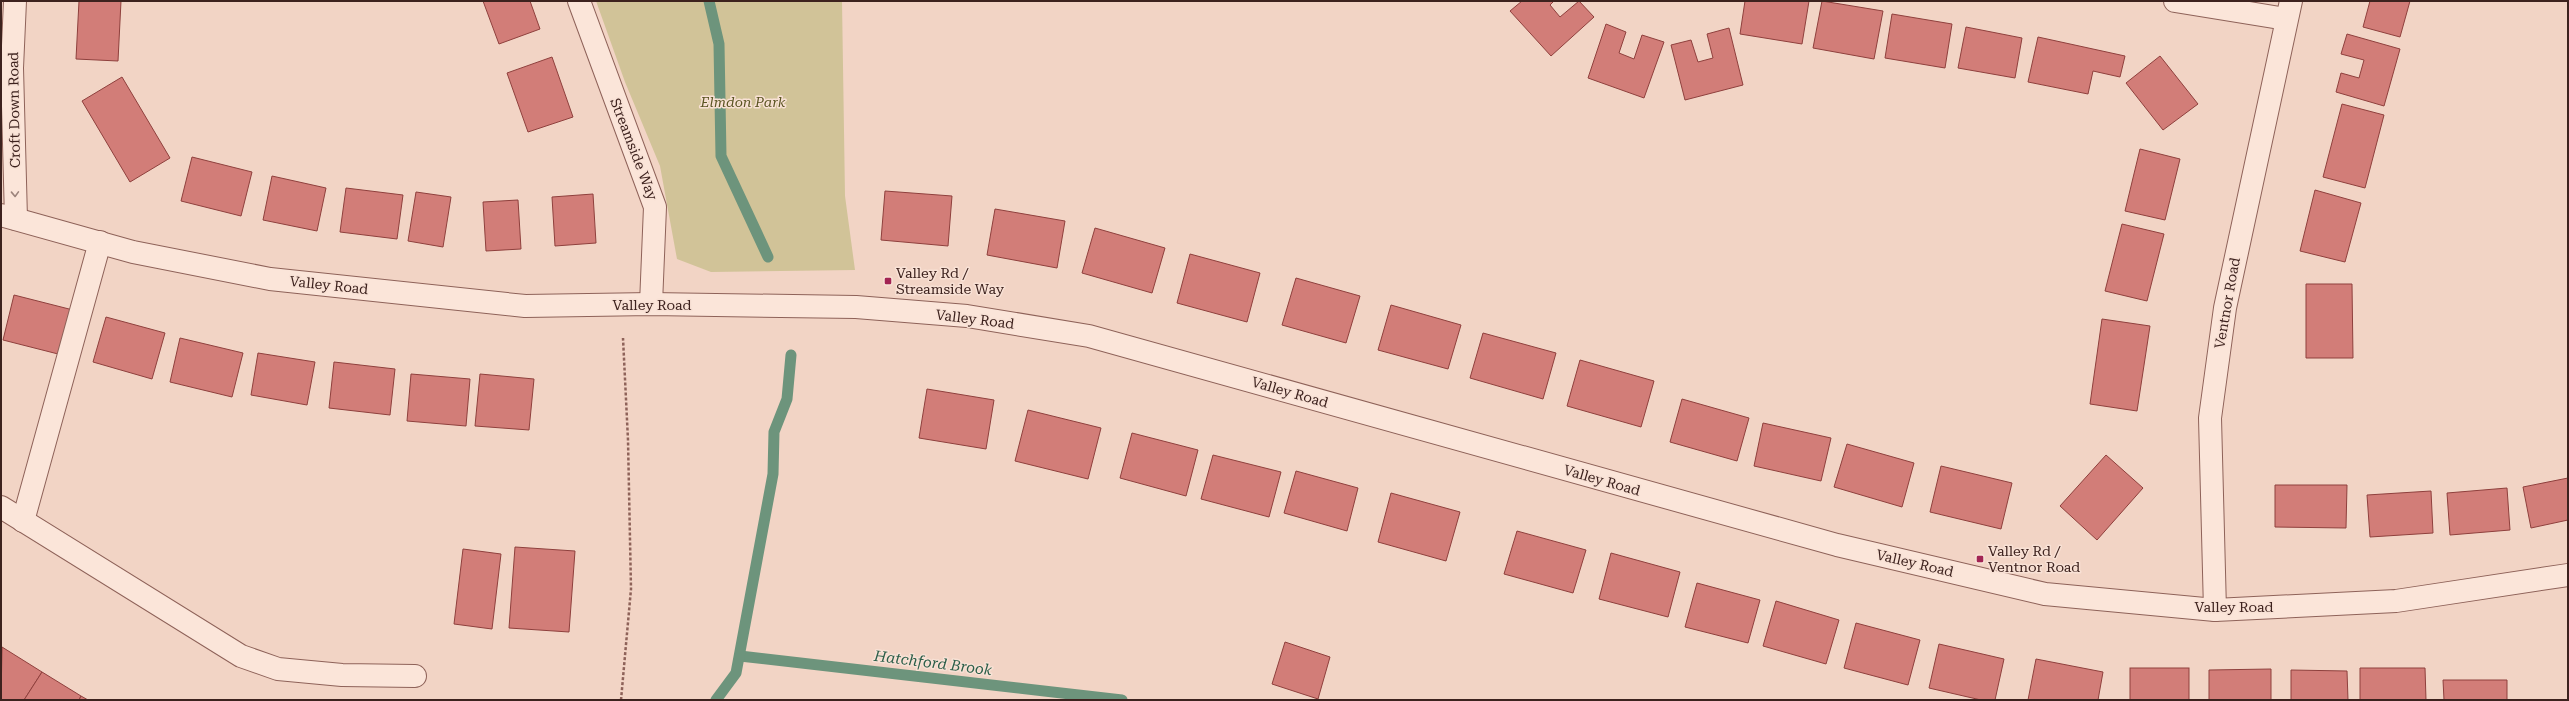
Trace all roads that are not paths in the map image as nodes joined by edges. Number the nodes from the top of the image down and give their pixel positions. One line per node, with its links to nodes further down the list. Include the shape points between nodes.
1 (15, 1): 5 (street, Croft Down Road, one-way to 5)
2 (579, 1): 7 (street, Streamside Way, via 656,206)
3 (2175, 1): 4 (street)
4 (2288, 10): 11 (street, Ventnor Road, via 2225,308 2210,418)
5 (8, 217): 6 (street, Valley Road)
6 (100, 242): 7 (street, Valley Road, via 133,252 270,279 525,306); 9 (street)
7 (651, 304): 11 (street, Valley Road, via 856,307 967,316 1089,336 1844,547 2045,594)
8 (1, 507): 9 (street)
9 (23, 521): 12 (street, via 241,656 278,669 342,675)
10 (2568, 575): 11 (street, Valley Road, via 2396,601)
11 (2215, 610)
12 (415, 676)

